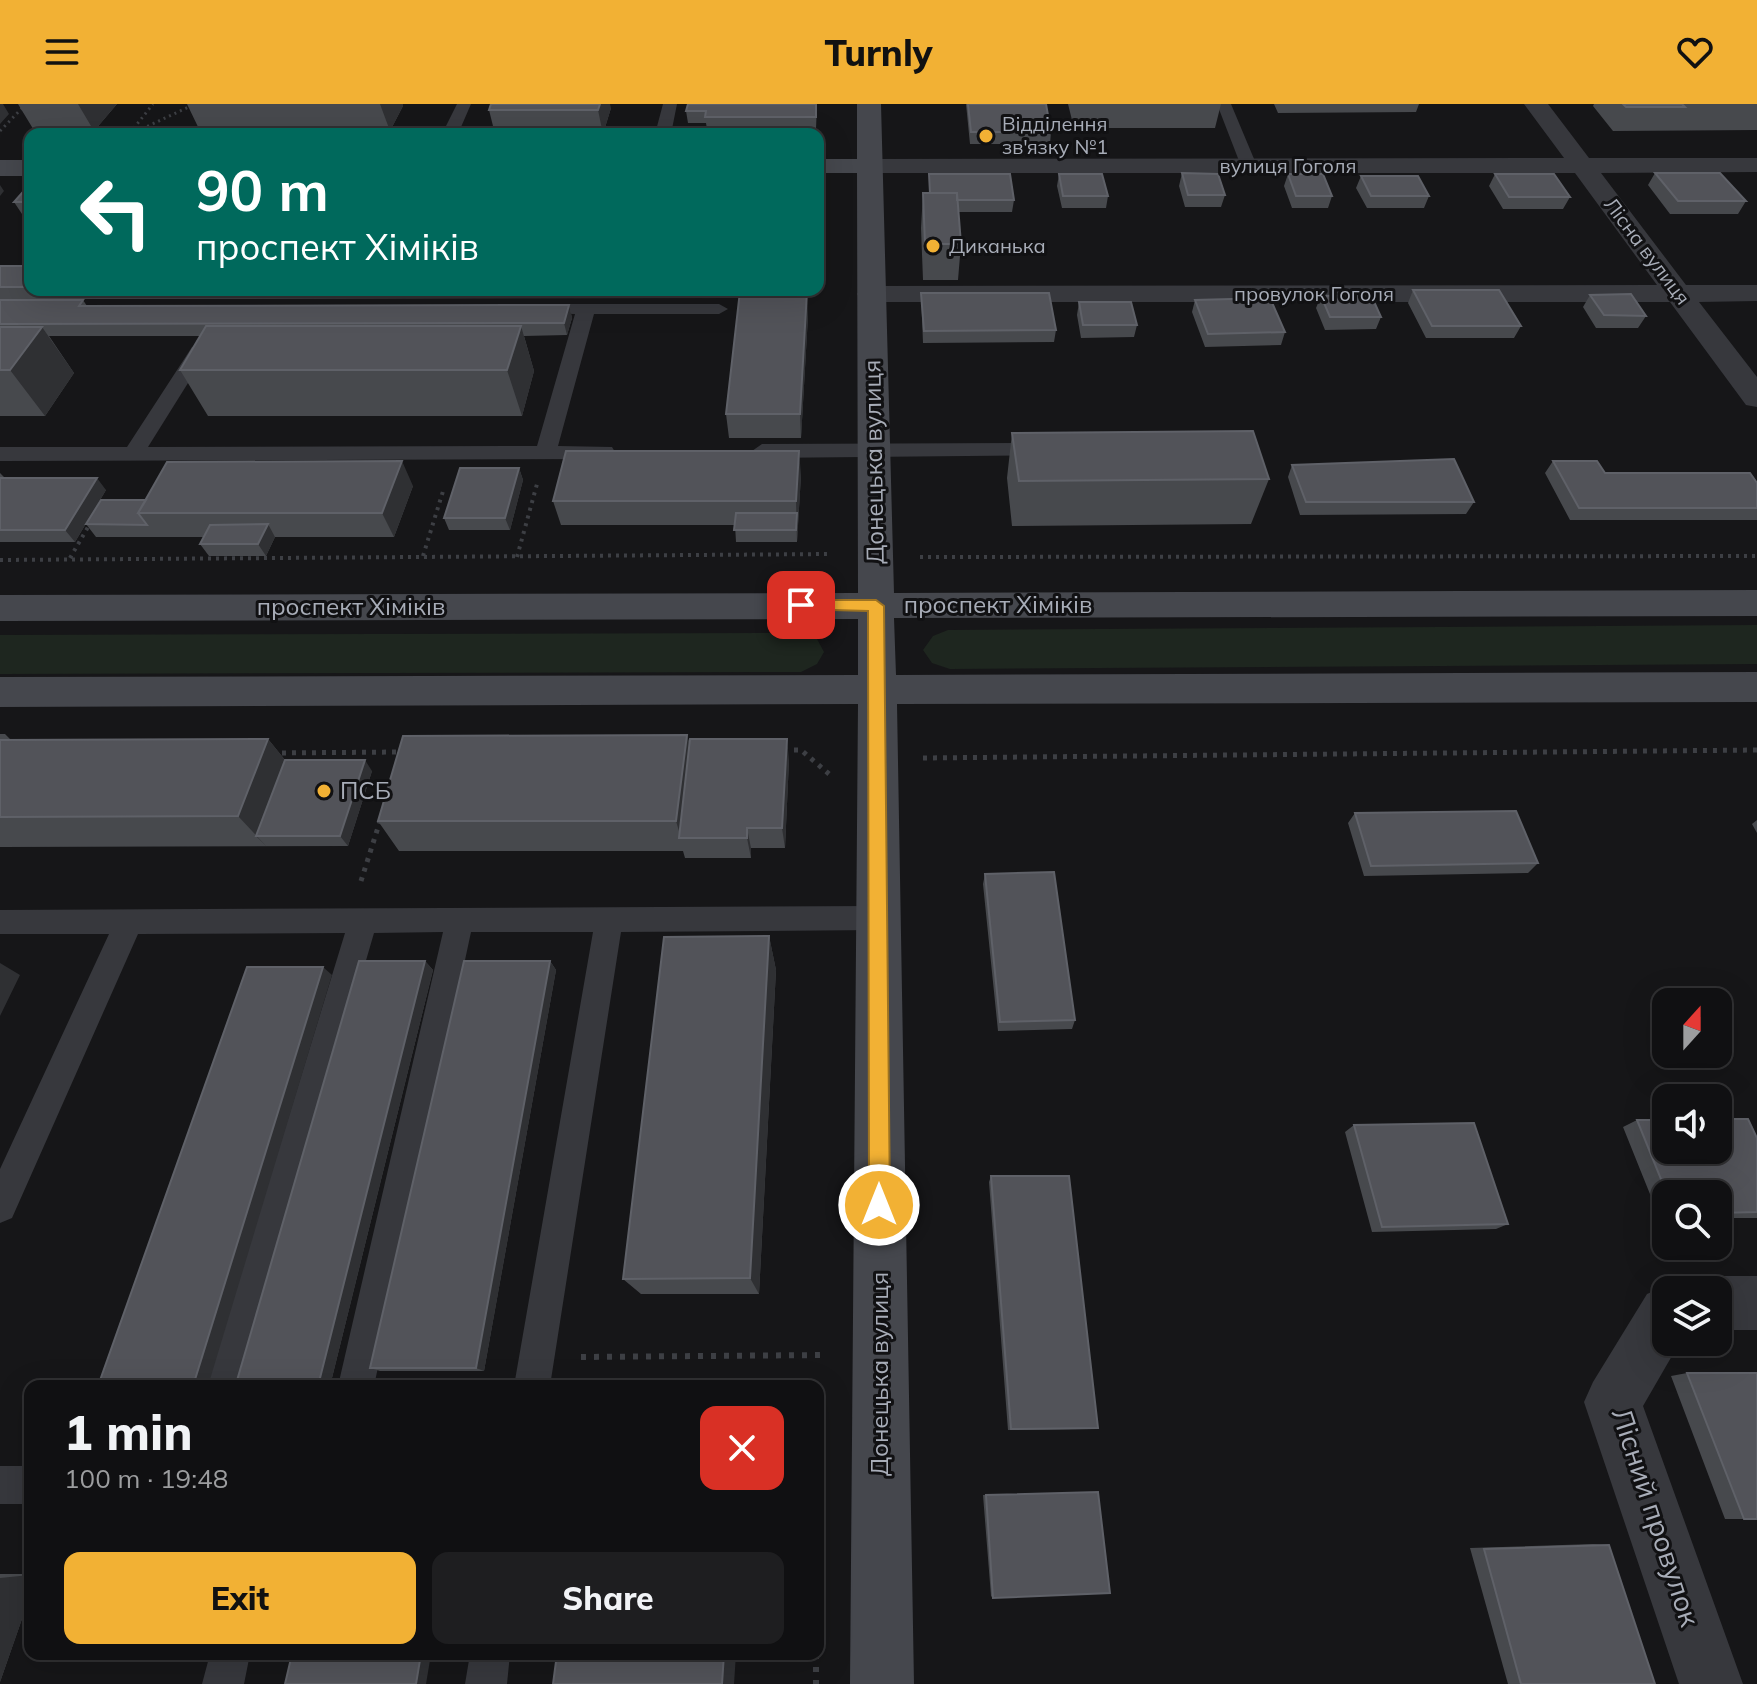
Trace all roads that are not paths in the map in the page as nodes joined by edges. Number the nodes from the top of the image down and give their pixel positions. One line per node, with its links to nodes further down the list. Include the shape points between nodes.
1 (464, 104): 6 (lane)
2 (670, 104): 7 (lane)
3 (869, 104): 10 (main road, Донецька вулиця)
4 (1224, 104): 11 (lane)
5 (1536, 104): 12 (street, Лісна вулиця)
6 (453, 128)
7 (664, 128)
8 (1757, 165): 12 (street, вулиця Гоголя)
9 (824, 166): 10 (main road, вулиця Гоголя)
10 (869, 166): 11 (street, вулиця Гоголя); 17 (main road, Донецька вулиця)
11 (1249, 166): 12 (street, вулиця Гоголя)
12 (1583, 166): 15 (street, Лісна вулиця)
13 (0, 168): 14 (main road)
14 (24, 168)
15 (1679, 293): 16 (street, провулок Гоголя); 17 (street, провулок Гоголя); 22 (street, Лісна вулиця)
16 (1757, 293)
17 (871, 294): 25 (main road, Донецька вулиця)
18 (508, 309): 19 (lane)
19 (586, 309): 20 (lane); 26 (lane)
20 (719, 309)
21 (199, 351): 29 (lane)
22 (1757, 398)
23 (1063, 450): 25 (lane)
24 (744, 451): 25 (lane)
25 (874, 451): 31 (main road, Донецька вулиця)
26 (546, 452): 27 (lane); 29 (lane)
27 (622, 452)
28 (0, 454): 29 (lane)
29 (133, 454)
30 (1757, 603): 31 (main road, проспект Хіміків)
31 (876, 606): 32 (main road, проспект Хіміків); 34 (main road, Донецька вулиця)
32 (0, 608)
33 (1757, 687): 34 (main road)
34 (877, 688): 35 (main road); 36 (main road, Донецька вулиця)
35 (0, 692)
36 (878, 918): 38 (lane); 55 (main road, Донецька вулиця)
37 (460, 919): 38 (lane); 39 (lane); 48 (lane)
38 (609, 919): 46 (lane)
39 (356, 920): 40 (lane); 47 (lane)
40 (129, 921): 41 (lane); 42 (lane)
41 (0, 922)
42 (0, 1206)
43 (1732, 1303): 44 (street)
44 (1757, 1303)
45 (1652, 1337): 56 (street, Лісний провулок, via 1613,1402)
46 (534, 1372)
47 (226, 1380)
48 (357, 1380)
49 (0, 1485): 50 (lane)
50 (24, 1485)
51 (229, 1660): 53 (lane)
52 (489, 1660): 54 (lane)
53 (223, 1684)
54 (486, 1684)
55 (882, 1684)
56 (1711, 1684)

